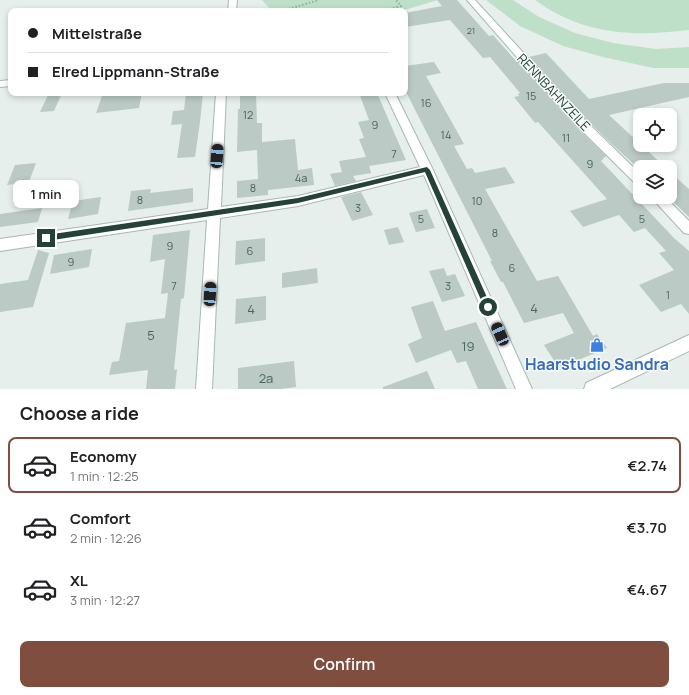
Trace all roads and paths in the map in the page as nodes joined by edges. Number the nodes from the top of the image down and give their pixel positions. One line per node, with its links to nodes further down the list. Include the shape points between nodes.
1 (319, 0): 4 (path)
2 (396, 0): 5 (path, via 400,6)
3 (471, 0): 9 (street, RENNBAHNZEILE, via 580,122)
4 (292, 8)
5 (393, 8)
6 (221, 96): 11 (street)
7 (391, 96): 8 (street)
8 (427, 170): 11 (street, via 298,201); 16 (street)
9 (633, 174)
10 (664, 204): 12 (street)
11 (215, 214): 13 (street); 15 (street)
12 (689, 229)
13 (0, 245)
14 (689, 343): 17 (street)
15 (204, 389)
16 (524, 389)
17 (592, 389)

